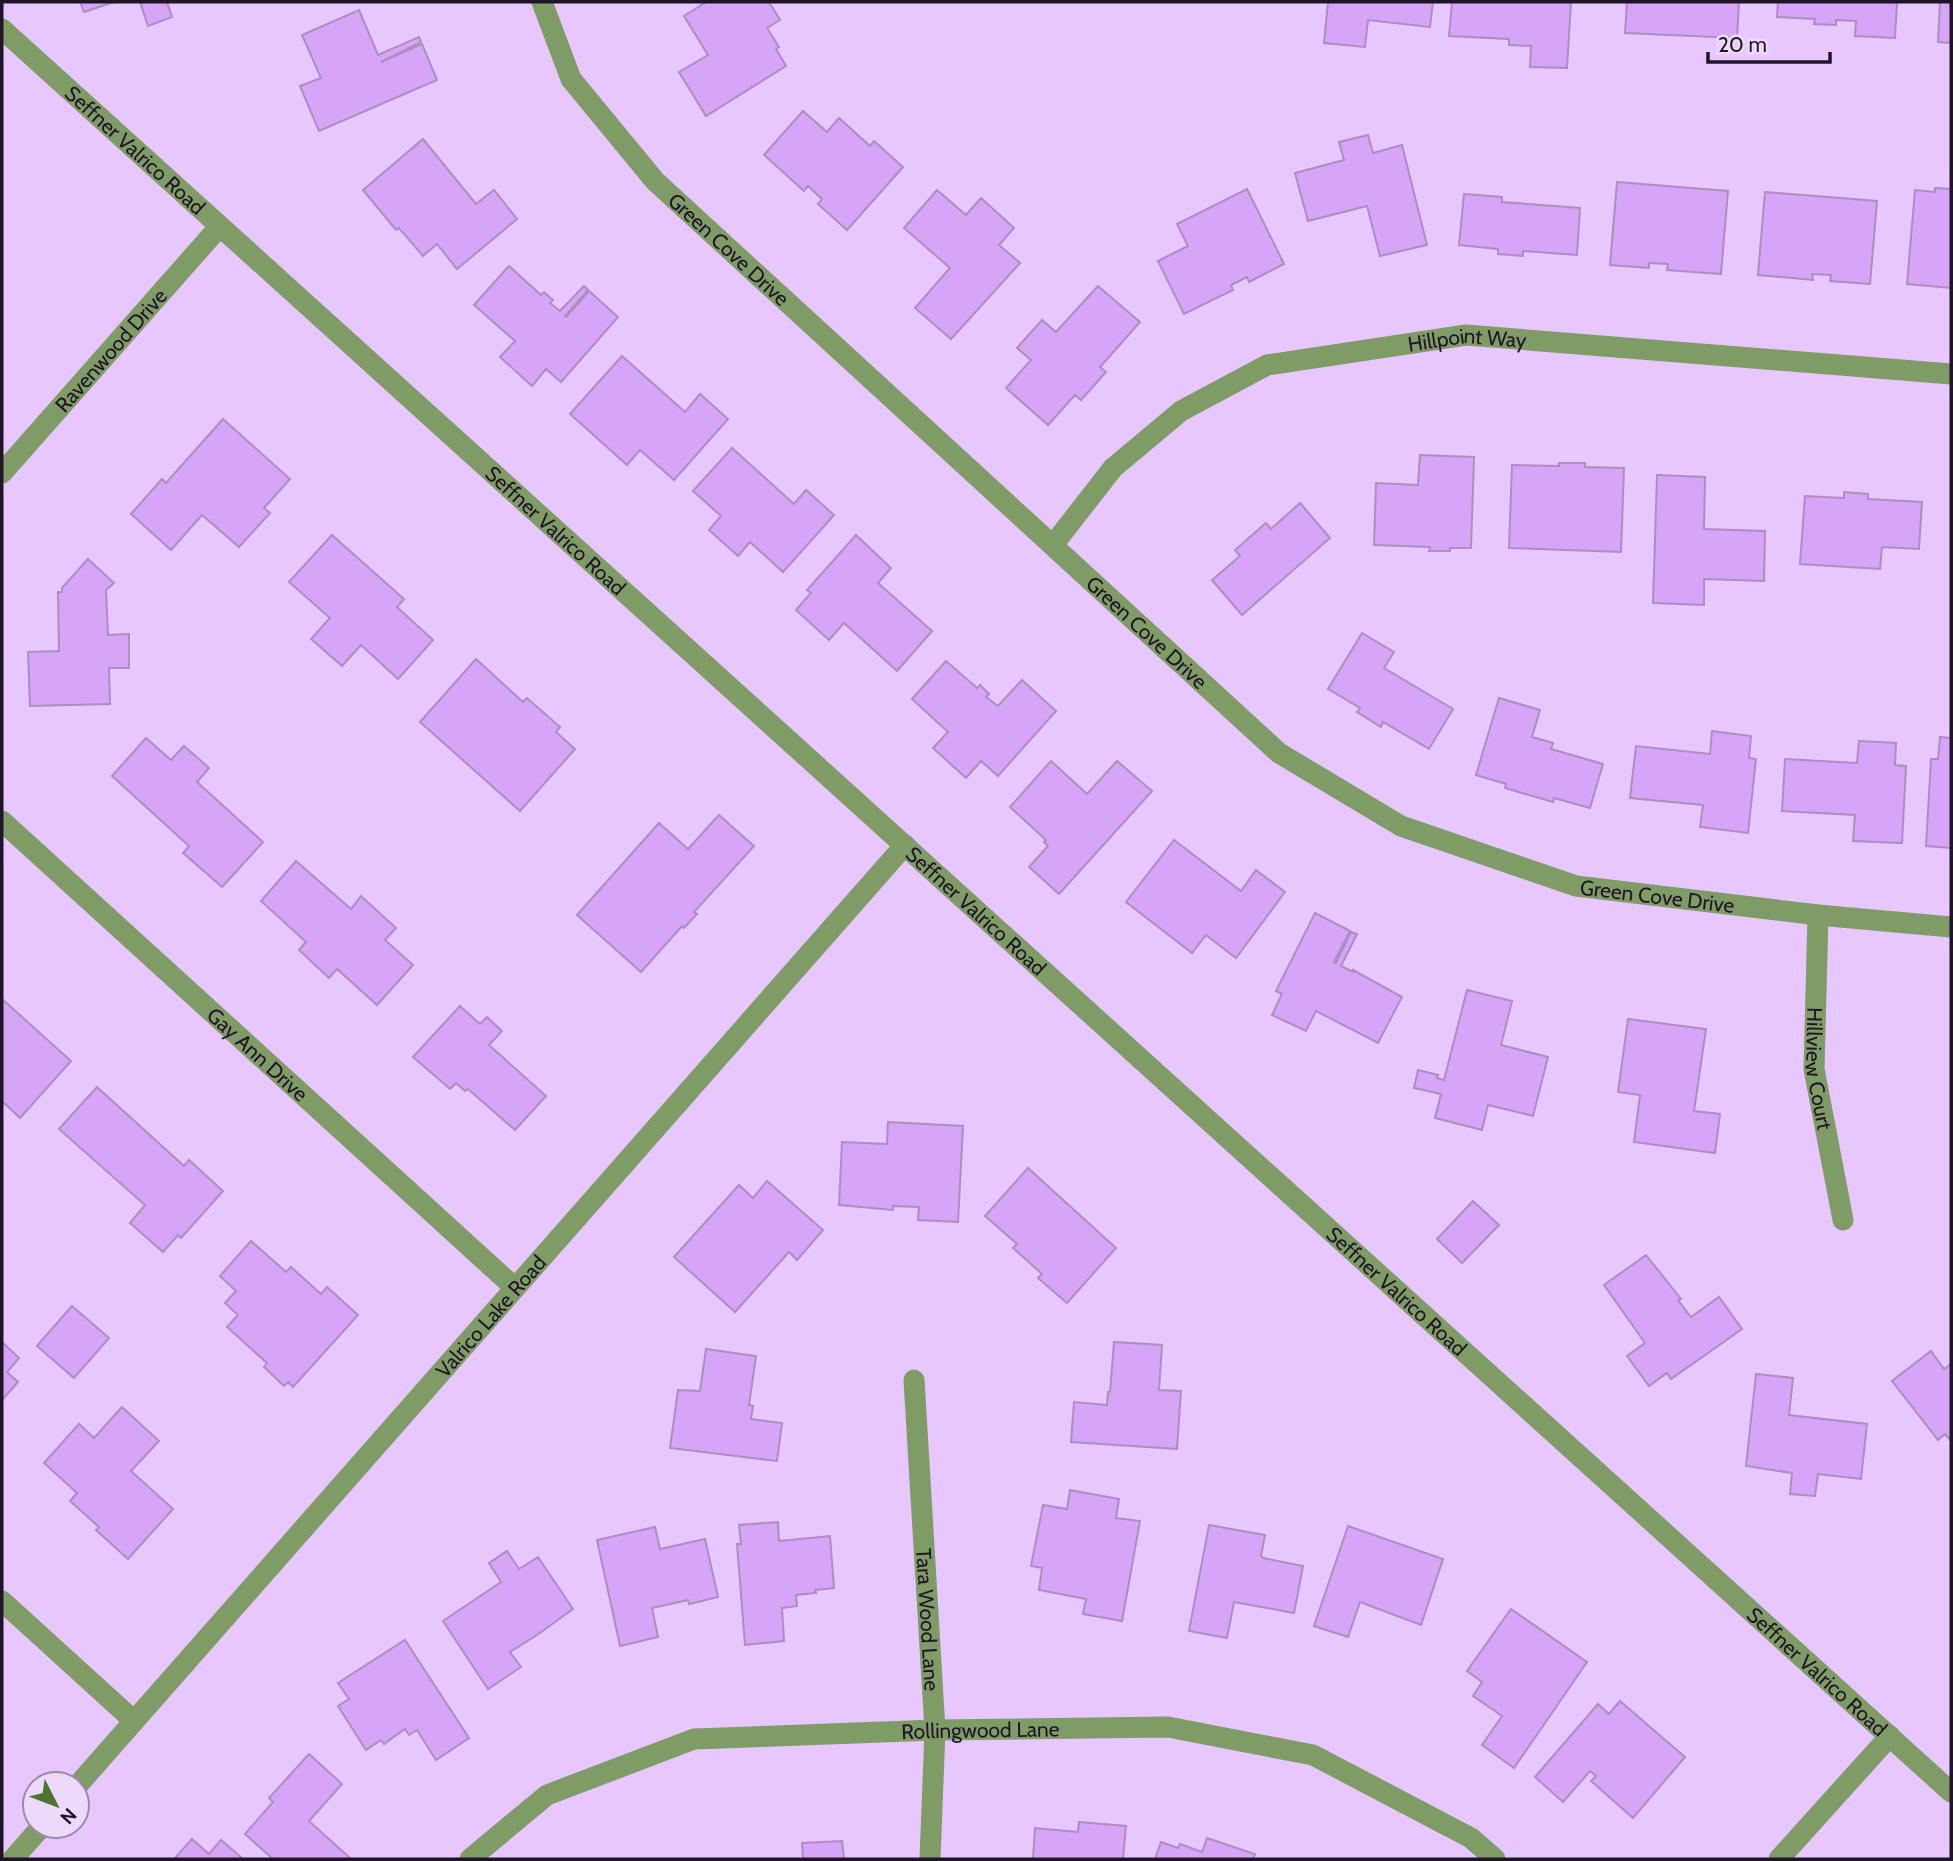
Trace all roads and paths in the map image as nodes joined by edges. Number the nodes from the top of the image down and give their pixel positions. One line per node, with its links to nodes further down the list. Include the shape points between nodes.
1 (542, 2): 6 (street, Green Cove Drive, via 571,79 655,181)
2 (2, 29): 3 (street, Seffner Valrico Road)
3 (220, 226): 5 (street, Ravenwood Drive); 8 (street, Seffner Valrico Road)
4 (1951, 374): 6 (street, Hillpoint Way, via 1466,335 1267,365 1181,411 1113,468)
5 (2, 473)
6 (1053, 545): 9 (street, Green Cove Drive, via 1279,753 1401,826 1576,886)
7 (2, 821): 12 (street, Gay Ann Drive)
8 (905, 845): 12 (street, Valrico Lake Road); 17 (street, Seffner Valrico Road)
9 (1818, 915): 10 (street, Green Cove Drive); 11 (street, Hillview Court, via 1814,1069)
10 (1951, 927)
11 (1843, 1220)
12 (516, 1287): 15 (street, Valrico Lake Road)
13 (914, 1380): 16 (street, Tara Wood Lane)
14 (2, 1601): 15 (street)
15 (134, 1721): 18 (street, Valrico Lake Road)
16 (935, 1730): 22 (street, Rollingwood Lane, via 694,1739 547,1795); 23 (street, Tara Wood Lane); 24 (street, Rollingwood Lane, via 1168,1727 1312,1755 1471,1838)
17 (1891, 1736): 19 (street, Seffner Valrico Road); 25 (street)
18 (91, 1770)
19 (1951, 1792)
20 (30, 1840): 21 (street)
21 (13, 1859)
22 (470, 1859)
23 (930, 1859)
24 (1495, 1859)
25 (1779, 1859)

